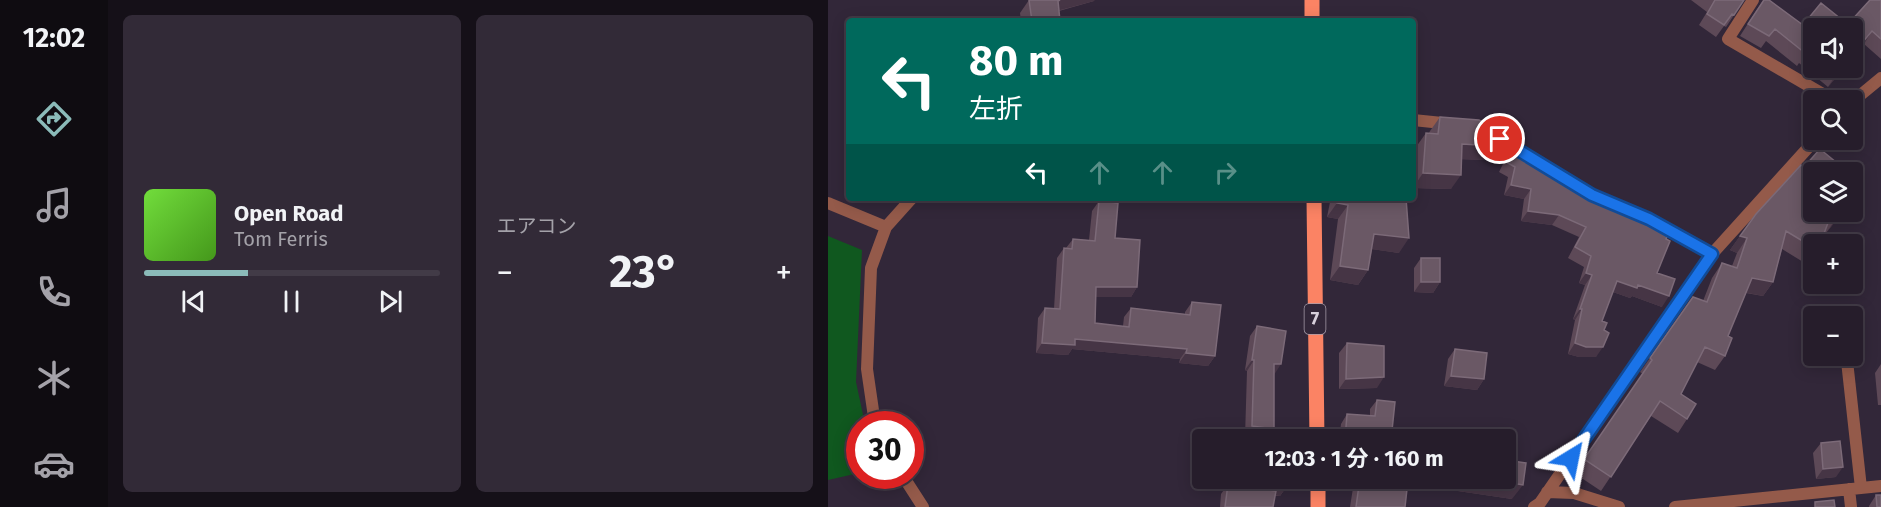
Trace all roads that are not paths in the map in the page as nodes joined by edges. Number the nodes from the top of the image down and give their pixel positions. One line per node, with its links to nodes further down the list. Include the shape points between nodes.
1 (1312, 0): 3 (main road)
2 (1753, 0): 5 (street, via 1728,39)
3 (1312, 18)
4 (1881, 78): 6 (street)
5 (1816, 90)
6 (1863, 93)
7 (1416, 120): 13 (street, via 1481,128 1592,195 1649,219)
8 (1806, 150): 13 (street)
9 (909, 201): 12 (street)
10 (1314, 201): 16 (main road, 7)
11 (828, 203): 12 (street)
12 (886, 227): 15 (street, via 871,268 867,369)
13 (1712, 254): 21 (street)
14 (1847, 366): 20 (street)
15 (873, 411)
16 (1317, 429)
17 (1881, 486): 20 (street)
18 (911, 489): 22 (street)
19 (1317, 489): 23 (main road)
20 (1855, 489): 26 (street); 27 (street)
21 (1547, 492): 24 (street); 25 (street, via 1574,493)
22 (923, 507)
23 (1318, 507)
24 (1534, 507)
25 (1618, 507)
26 (1675, 507)
27 (1851, 507)

